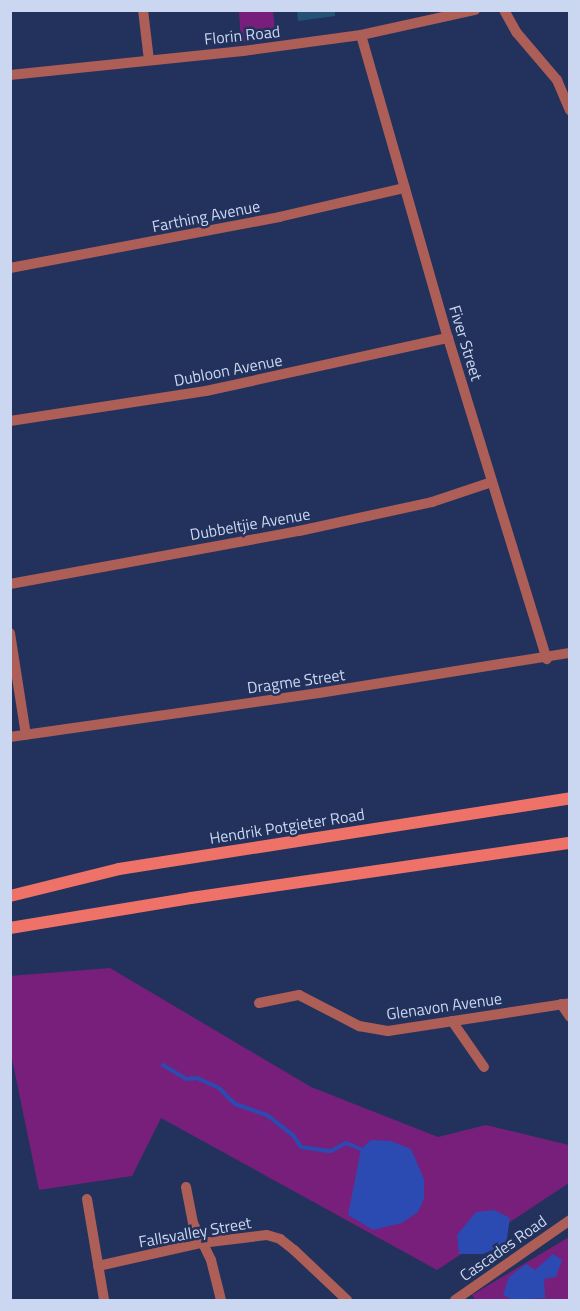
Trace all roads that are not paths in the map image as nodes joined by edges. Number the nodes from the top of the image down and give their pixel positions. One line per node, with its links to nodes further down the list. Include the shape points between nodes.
1 (143, 10): 5 (street)
2 (476, 10): 4 (street, Florin Road)
3 (504, 10): 7 (street, via 517,33 557,80)
4 (361, 35): 5 (street, Florin Road); 8 (street, Fiver Street)
5 (149, 60): 6 (street, Florin Road)
6 (10, 75)
7 (570, 110)
8 (405, 188): 9 (street, Farthing Avenue, via 279,217); 10 (street, Fiver Street)
9 (10, 268)
10 (448, 338): 11 (street, Dubloon Avenue, via 206,391); 12 (street, Fiver Street)
11 (10, 421)
12 (492, 482): 13 (street, Dubbeltjie Avenue, via 432,502 299,531); 16 (street, Fiver Street)
13 (10, 584)
14 (10, 633): 17 (street)
15 (570, 654): 16 (street, Dragme Street)
16 (546, 659): 17 (street, Dragme Street)
17 (27, 735): 18 (street, Dragme Street)
18 (10, 737)
19 (570, 798): 21 (main road, Hendrik Potgieter Road, via 119,869)
20 (570, 843): 22 (main road)
21 (10, 896)
22 (10, 928)
23 (259, 1003): 26 (street, Glenavon Avenue, via 299,995 359,1026 388,1031)
24 (565, 1004): 25 (street); 26 (street, Glenavon Avenue)
25 (570, 1017)
26 (452, 1021): 27 (street)
27 (484, 1067)
28 (186, 1187): 31 (street)
29 (87, 1199): 32 (street)
30 (570, 1220): 36 (street, Cascades Road)
31 (201, 1243): 32 (street, Fallsvalley Street); 34 (street, via 211,1260); 35 (street, Fallsvalley Street, via 256,1234 279,1239)
32 (98, 1266): 33 (street)
33 (104, 1300)
34 (221, 1300)
35 (346, 1300)
36 (454, 1300)

